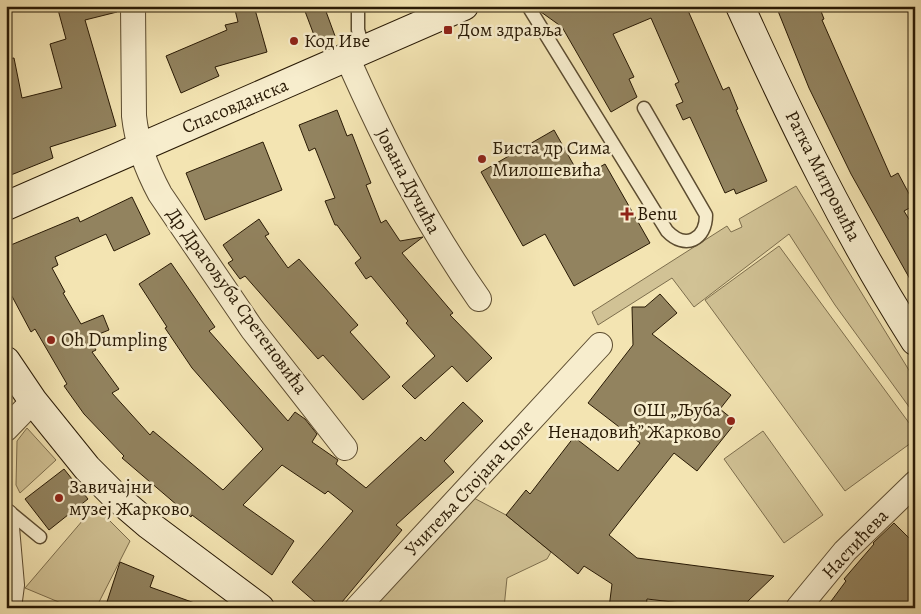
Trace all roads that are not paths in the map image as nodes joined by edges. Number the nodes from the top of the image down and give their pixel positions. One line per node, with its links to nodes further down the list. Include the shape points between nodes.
1 (133, 6): 8 (street, Др Драгољуба Сретеновића, via 134,116)
2 (358, 6): 6 (lane, Јована Дучића)
3 (464, 6): 6 (street, Спасовданска)
4 (528, 6): 7 (lane, via 667,231 679,240 688,241 703,231 706,215)
5 (740, 6): 11 (street, Ратка Митровића, via 809,155)
6 (356, 54): 8 (street, Спасовданска); 10 (street, Јована Дучића, via 416,199 433,231)
7 (644, 108)
8 (139, 147): 9 (street, Спасовданска); 16 (street, Др Драгољуба Сретеновића, via 160,194 246,321)
9 (6, 206)
10 (479, 299)
11 (915, 341)
12 (600, 345): 23 (street, Учитеља Стојана Чоле)
13 (6, 361): 14 (street)
14 (33, 401): 15 (street); 22 (street, via 87,468 128,509)
15 (6, 429)
16 (345, 448)
17 (915, 483): 24 (street, Настићева, via 845,552)
18 (6, 509): 20 (lane)
19 (6, 516): 21 (street, via 12,585)
20 (40, 537)
21 (9, 608)
22 (260, 608)
23 (357, 608)
24 (798, 608)

